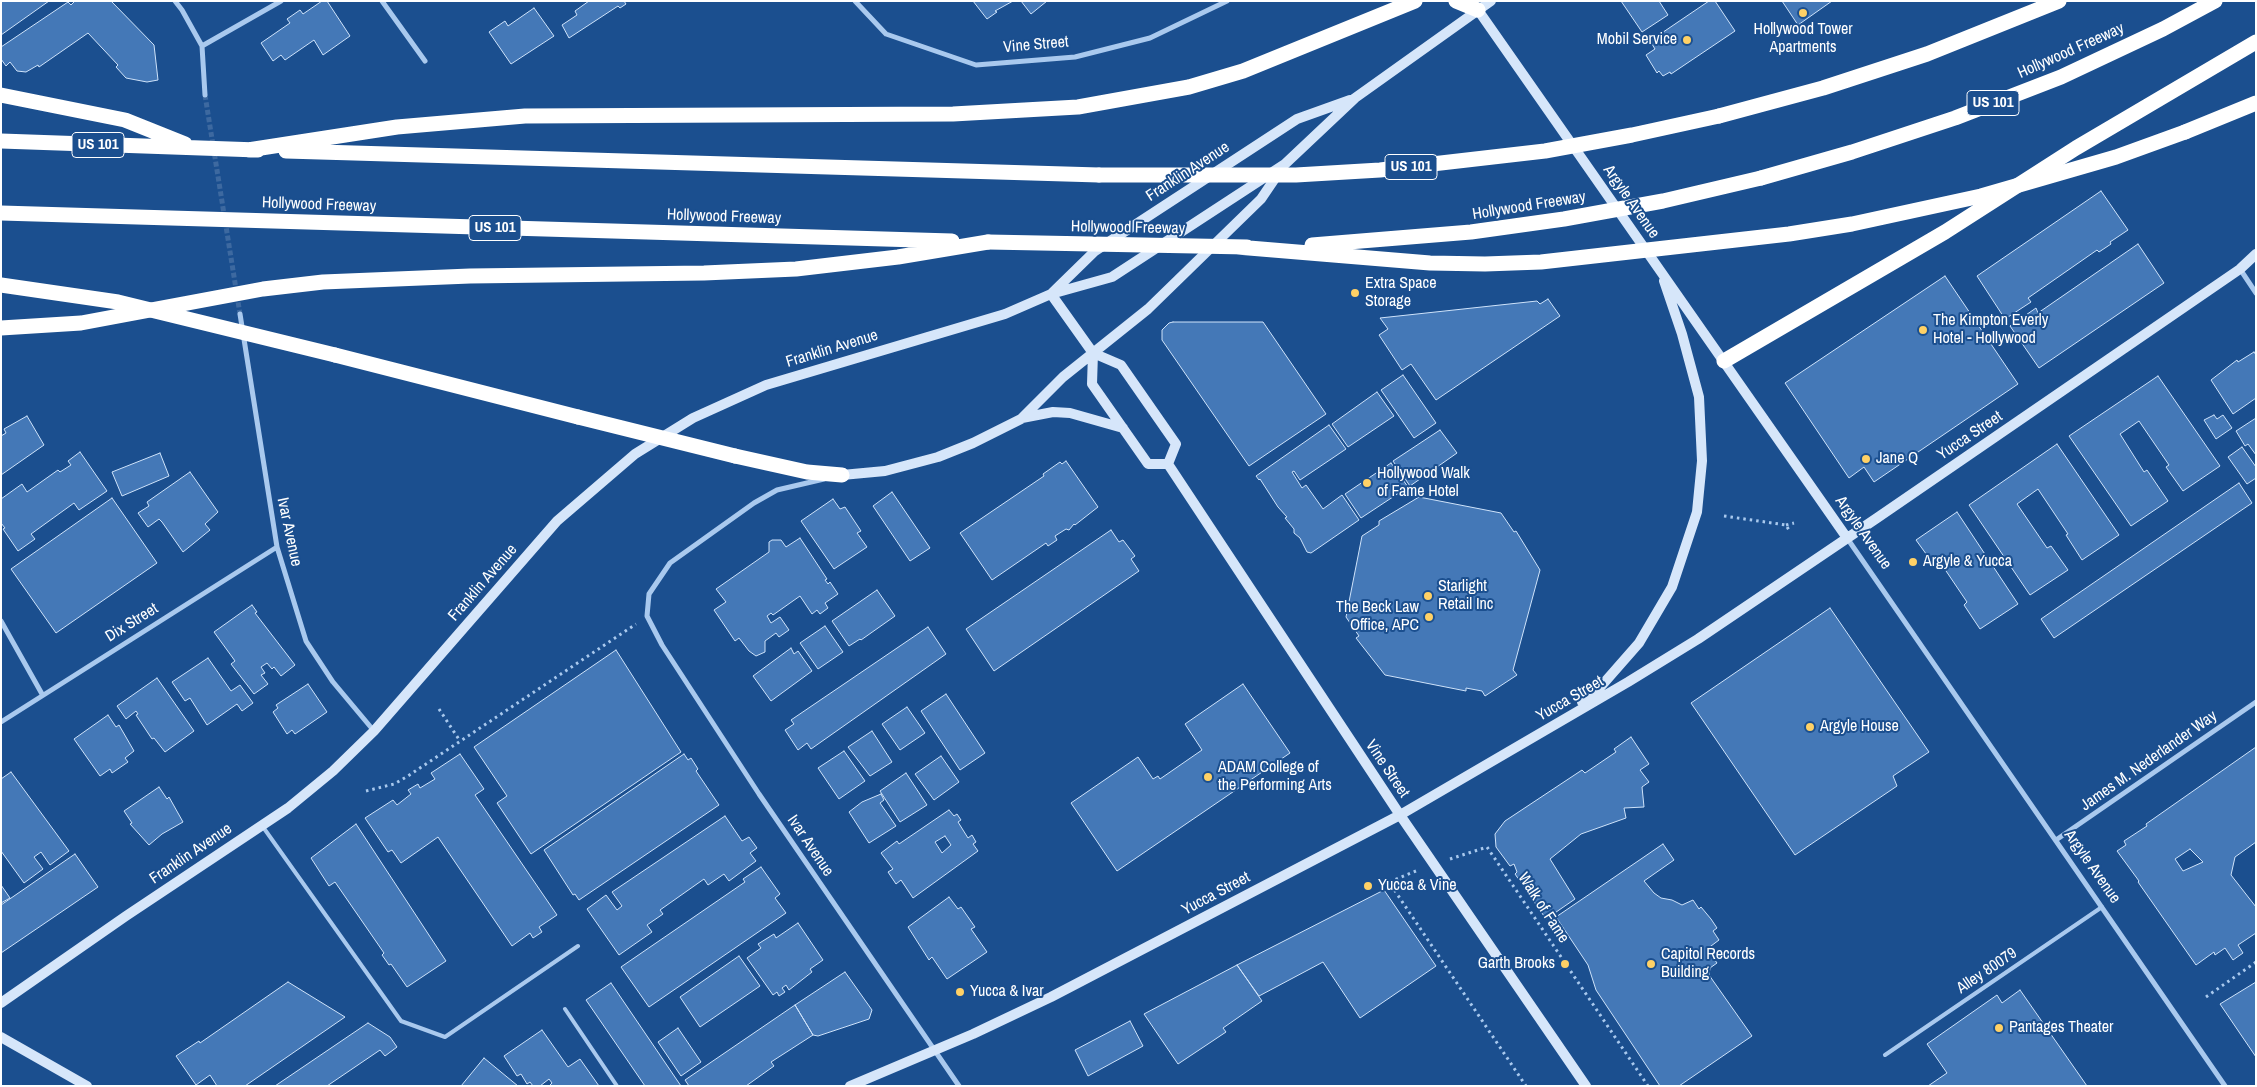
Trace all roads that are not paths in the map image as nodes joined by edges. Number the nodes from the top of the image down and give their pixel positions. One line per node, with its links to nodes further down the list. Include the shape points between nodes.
1 (175, 1): 15 (street)
2 (281, 1): 15 (street)
3 (382, 1): 16 (street)
4 (855, 1): 13 (street, Vine Street, via 886,34 976,65 1075,57 1150,38)
5 (1215, 1): 13 (lane)
6 (1227, 1): 13 (street, Vine Street)
7 (1415, 1): 23 (highway, via 1244,71 1189,87 1078,107 953,114 525,116 397,127)
8 (1456, 1): 12 (highway)
9 (1491, 1): 12 (main road, Franklin Avenue)
10 (2058, 1): 23 (highway, US 101, bridge, via 1927,54 1823,88 1719,116 1545,151 1380,170 1296,176 1099,174)
11 (2215, 1): 27 (highway, Hollywood Freeway / US 101, bridge, via 2060,77 1955,118 1761,178 1663,201 1471,232 1376,241)
12 (1476, 6): 19 (main road, Franklin Avenue); 30 (main road, Argyle Avenue)
13 (1219, 7)
14 (2256, 42): 37 (highway, via 2084,143 1945,232)
15 (202, 46): 17 (street)
16 (425, 61)
17 (205, 95)
18 (1, 96): 22 (highway, via 125,120)
19 (1355, 98): 24 (main road, Franklin Avenue); 33 (main road, Franklin Avenue, via 1289,124 1095,251)
20 (2256, 103): 27 (highway, bridge, via 2107,160 1981,196 1789,234 1541,262 1485,264 1430,263)
21 (1, 141): 22 (highway, US 101)
22 (196, 148): 23 (highway, US 101)
23 (248, 150)
24 (1285, 164): 33 (main road, Franklin Avenue, via 1112,277); 36 (main road, Franklin Avenue, via 1262,199 1148,309)
25 (1, 213): 26 (highway, Hollywood Freeway / US 101)
26 (988, 242): 27 (highway, Hollywood Freeway / US 101, bridge); 35 (highway, via 796,269 323,282 263,288 81,323)
27 (1237, 247)
28 (2256, 254): 29 (main road, Yucca Street)
29 (2240, 269): 32 (street); 42 (main road, Yucca Street)
30 (1661, 271): 37 (main road, Argyle Avenue); 50 (main road, via 1698,397 1702,461 1697,512 1672,587 1639,643 1596,692)
31 (1, 285): 41 (highway, bridge, via 118,302 735,456 807,472)
32 (2256, 293)
33 (1051, 294): 36 (main road); 49 (main road, Franklin Avenue, via 1005,314 766,385 693,418 635,454 557,521)
34 (240, 314): 43 (street, Ivar Avenue)
35 (1, 328)
36 (1093, 353): 38 (main road, Franklin Avenue); 39 (main road, via 1092,384); 40 (main road, via 1121,364 1176,444)
37 (1724, 361): 42 (main road, Argyle Avenue)
38 (1021, 418): 39 (main road, via 1070,412); 41 (main road, Franklin Avenue, via 938,458 885,471)
39 (1123, 428): 40 (main road, via 1148,464)
40 (1168, 464): 51 (main road, Vine Street)
41 (842, 475): 44 (street, Franklin Avenue, via 777,490 754,502 670,563 649,594)
42 (1847, 538): 50 (main road, Yucca Street, via 1698,639); 53 (street, Argyle Avenue)
43 (277, 547): 46 (street, Dix Street); 49 (street, Ivar Avenue, via 306,641 333,682)
44 (646, 616): 59 (street, Ivar Avenue, via 759,794)
45 (1, 621): 46 (street)
46 (42, 694): 48 (street, Dix Street)
47 (2256, 702): 53 (street, James M. Nederlander Way)
48 (1, 722)
49 (374, 731): 52 (main road, Franklin Avenue, via 333,771)
50 (1544, 731): 51 (main road, Yucca Street)
51 (1400, 815): 59 (main road, Yucca Street, via 1051,997); 65 (main road, Vine Street)
52 (262, 825): 55 (lane, via 401,1021 445,1038); 56 (main road, Franklin Avenue)
53 (2056, 840): 54 (street, Argyle Avenue)
54 (2102, 907): 60 (lane, Alley 80079); 66 (street, Argyle Avenue)
55 (578, 946)
56 (1, 1004)
57 (565, 1008): 62 (lane)
58 (1, 1037): 61 (main road)
59 (936, 1049): 63 (main road, Yucca Street); 64 (street, Ivar Avenue)
60 (1885, 1055)
61 (87, 1086)
62 (617, 1086)
63 (850, 1086)
64 (960, 1086)
65 (1586, 1086)
66 (2225, 1086)

